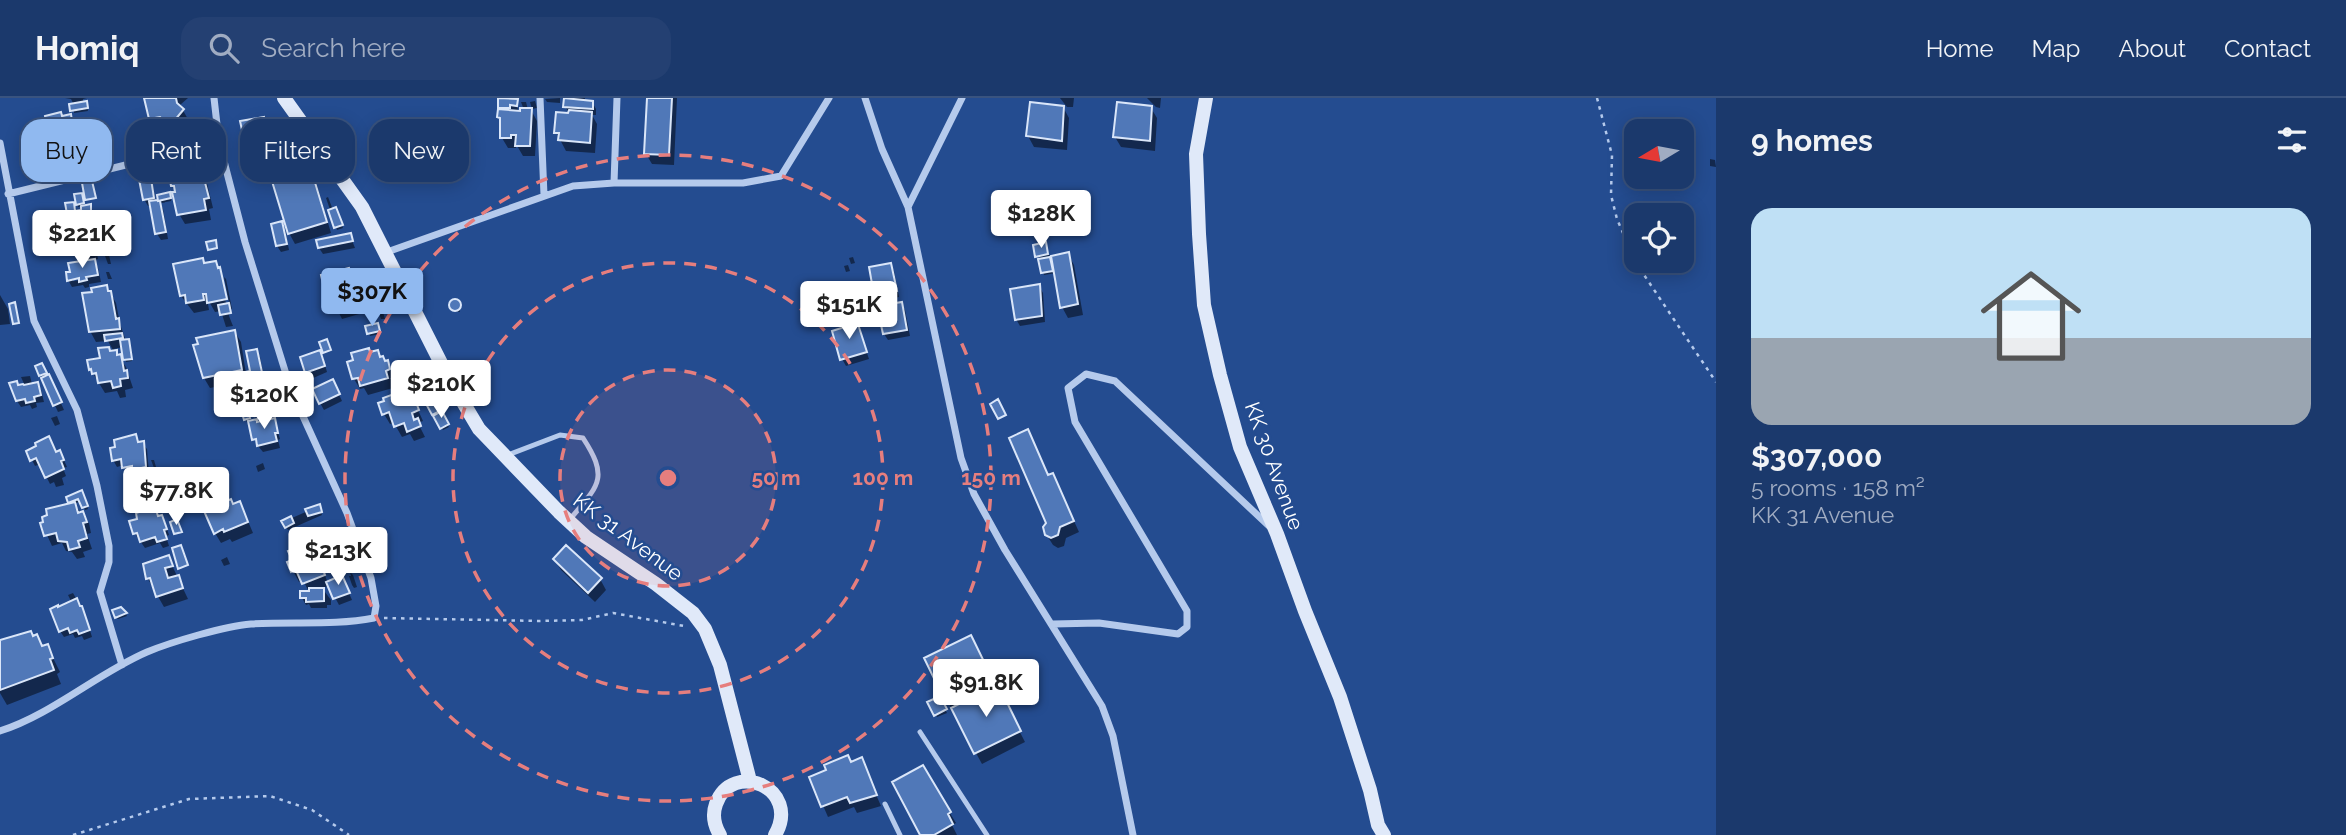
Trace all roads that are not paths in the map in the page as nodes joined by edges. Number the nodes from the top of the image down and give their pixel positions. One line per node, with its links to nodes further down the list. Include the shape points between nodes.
1 (214, 98): 9 (street)
2 (284, 98): 17 (main road, KK 31 Avenue, via 362,207)
3 (540, 98): 15 (street)
4 (617, 98): 13 (street)
5 (829, 98): 13 (street, via 781,176 743,183)
6 (865, 98): 16 (street)
7 (962, 98): 16 (street)
8 (1206, 98): 20 (main road, KK 30 Avenue, via 1196,154 1204,305 1240,447)
9 (216, 119)
10 (0, 143): 14 (street)
11 (126, 165): 14 (street)
12 (226, 169): 22 (street, via 291,390 371,578 374,618 346,624 249,624 185,639)
13 (614, 183): 15 (street, via 573,186)
14 (8, 194): 22 (street, via 34,321 76,410 97,486 110,546 100,592)
15 (544, 195): 17 (street)
16 (908, 207): 21 (street, via 961,458 974,495)
17 (387, 252): 18 (main road, KK 31 Avenue, via 448,377 479,429)
18 (505, 457): 19 (main road, KK 31 Avenue); 19 (lane, via 560,435 583,438 600,471 592,493)
19 (568, 521): 25 (main road, KK 31 Avenue, via 693,613 705,629 720,665)
20 (1277, 534): 21 (street, via 1115,381 1086,374 1068,388 1075,422 1187,611 1187,627 1178,634 1099,623); 32 (main road, KK 30 Avenue, via 1340,697)
21 (1053, 624): 31 (street, via 1110,726)
22 (122, 665): 23 (street)
23 (0, 731)
24 (920, 732): 30 (lane)
25 (750, 781): 27 (main road, via 733,784 719,796 714,812); 28 (main road, via 767,787 778,800 782,818)
26 (885, 804): 29 (lane)
27 (716, 833)
28 (776, 835)
29 (900, 835)
30 (987, 835)
31 (1133, 835)
32 (1384, 835)

